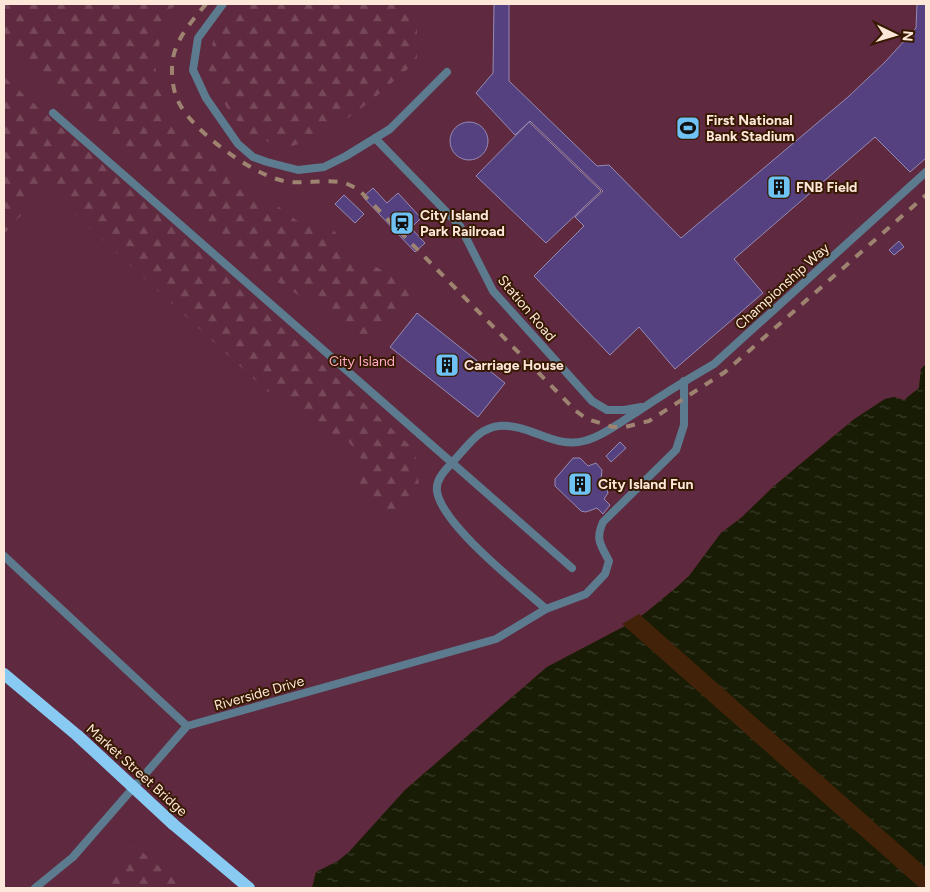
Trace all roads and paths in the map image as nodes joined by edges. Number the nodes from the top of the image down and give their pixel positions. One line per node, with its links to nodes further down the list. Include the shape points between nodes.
1 (222, 4): 4 (lane, via 198,38 193,70 206,98 238,144 253,158 298,170 324,168)
2 (446, 72): 4 (lane, via 390,129)
3 (54, 113): 8 (lane)
4 (375, 138): 7 (lane, Station Road, via 460,226 493,291 592,401 607,410)
5 (926, 172): 6 (lane, Championship Way, via 714,364)
6 (684, 381): 7 (lane, Championship Way); 11 (lane, Riverside Drive, via 684,426 676,450 620,503 599,530 598,540 609,561 605,574 586,594)
7 (645, 406): 8 (lane, Championship Way, via 606,431 583,441 561,442 521,427 486,429 474,437)
8 (452, 464): 10 (lane); 11 (lane, Championship Way, via 438,480 441,504 474,545)
9 (4, 556): 13 (lane)
10 (572, 568)
11 (546, 609): 13 (lane, Riverside Drive, via 496,639)
12 (4, 674): 15 (main road, Market Street Bridge, bridge)
13 (187, 726): 14 (lane, via 73,857)
14 (35, 888)
15 (249, 888)

